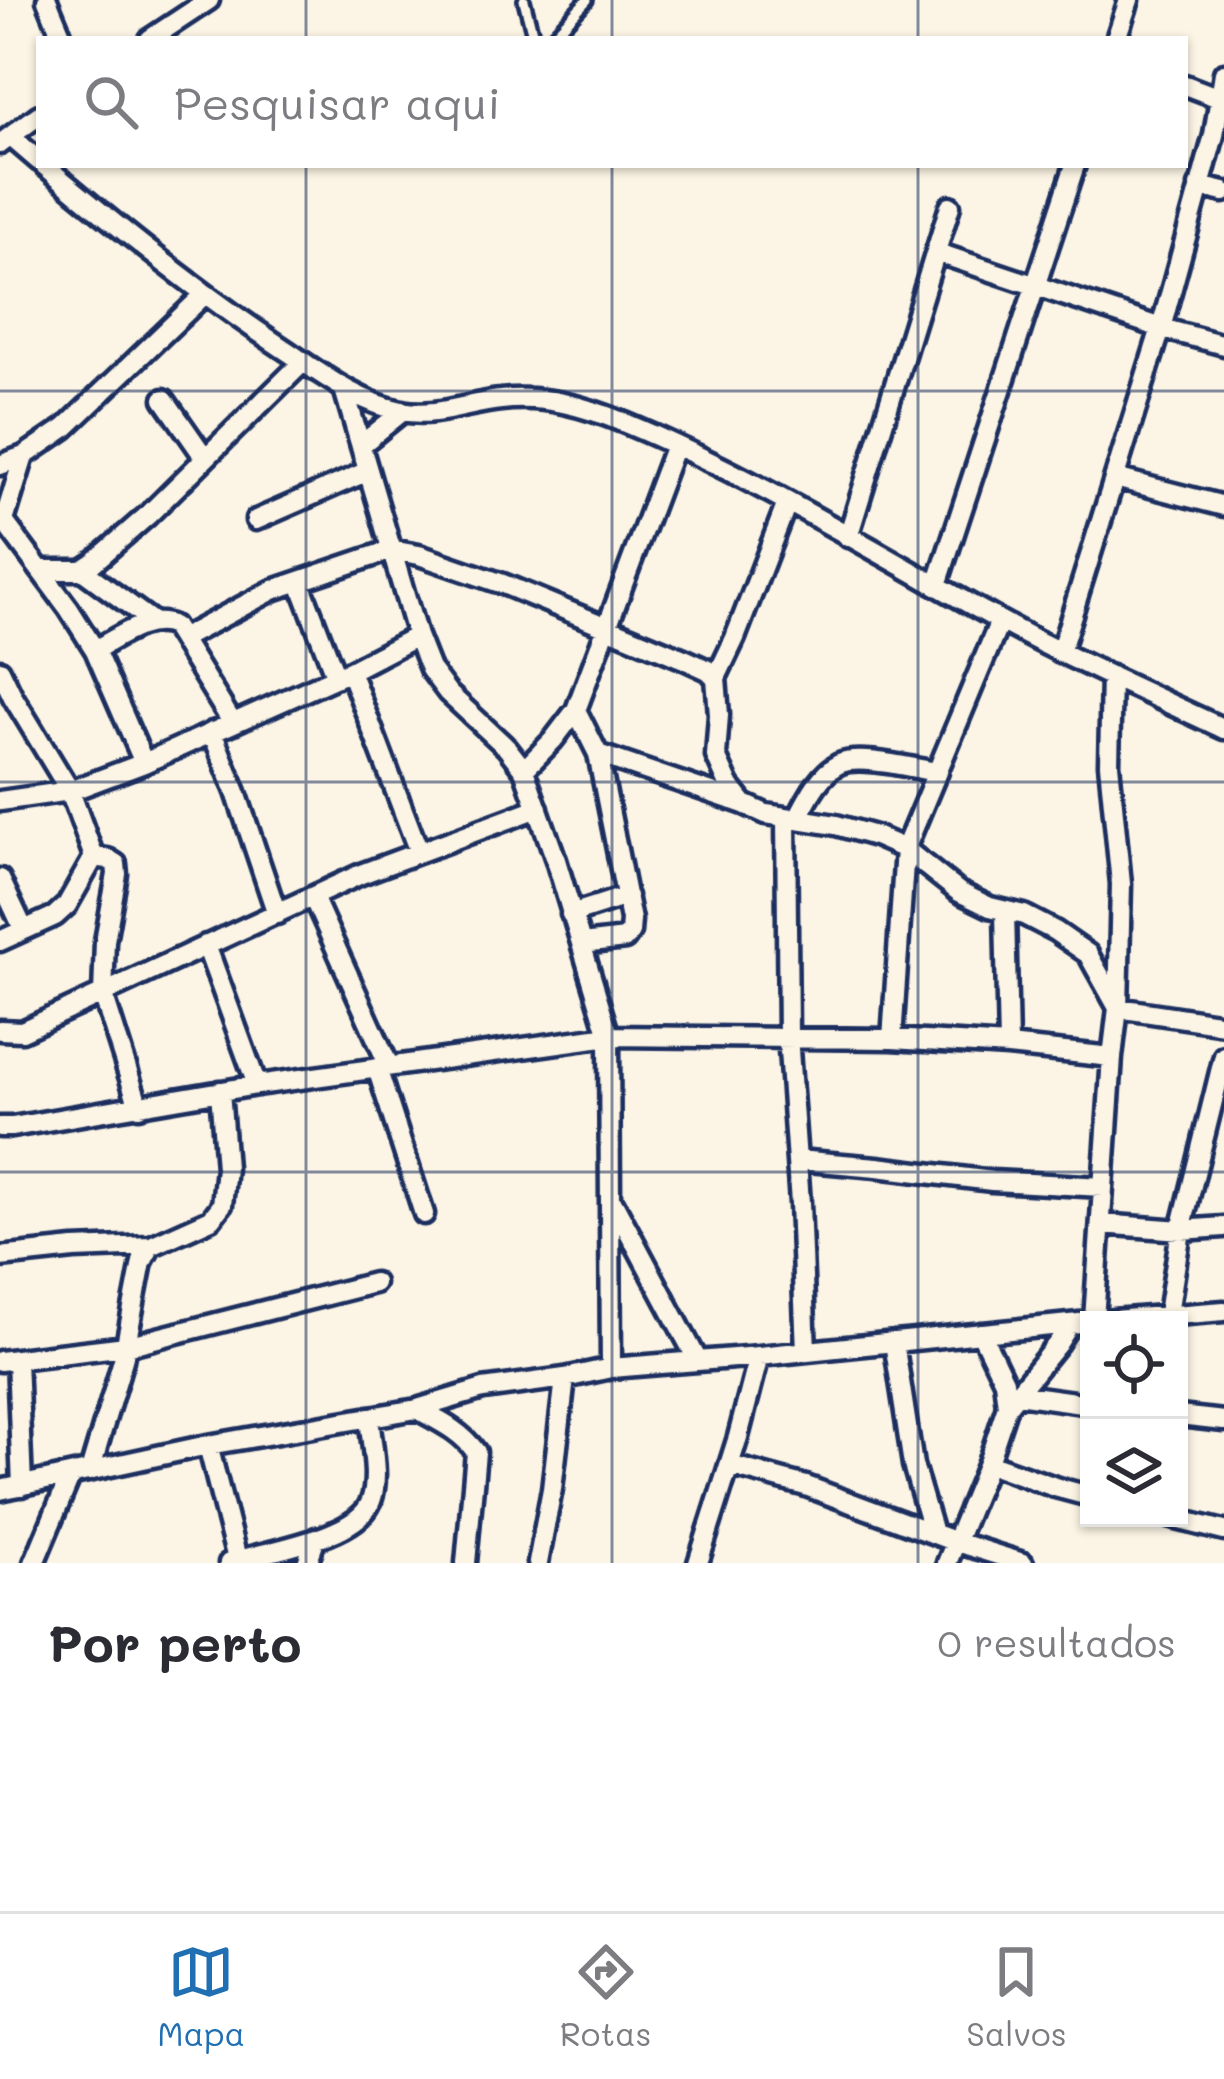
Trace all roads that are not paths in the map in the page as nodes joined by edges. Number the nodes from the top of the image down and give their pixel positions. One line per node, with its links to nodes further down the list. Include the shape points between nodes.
1 (47, 0): 6 (street)
2 (209, 0): 7 (street)
3 (524, 0): 8 (lane)
4 (587, 0): 9 (lane)
5 (1129, 0): 10 (street)
6 (62, 36)
7 (155, 36)
8 (533, 36)
9 (553, 36)
10 (1117, 36)
11 (1224, 73): 13 (street)
12 (1188, 86): 13 (street)
13 (1219, 98): 15 (street)
14 (36, 118): 16 (street)
15 (1219, 136): 20 (street)
16 (5, 140): 17 (street)
17 (36, 159)
18 (48, 168): 25 (street)
19 (1074, 168): 24 (street)
20 (1199, 187): 21 (street); 26 (street)
21 (1224, 193)
22 (950, 206): 23 (street)
23 (938, 254): 24 (street); 43 (street)
24 (1036, 284): 26 (street); 48 (street)
25 (205, 294): 28 (street); 34 (street, via 65,428)
26 (1161, 328): 27 (street); 38 (street)
27 (1224, 345)
28 (303, 362): 29 (street); 35 (street)
29 (344, 389): 31 (street); 32 (street)
30 (164, 399): 35 (street)
31 (403, 411): 32 (street); 33 (street, via 543,398)
32 (361, 445): 37 (street)
33 (675, 445): 39 (street); 51 (street)
34 (24, 456): 36 (street); 41 (street)
35 (205, 458): 46 (street)
36 (0, 465)
37 (368, 471): 42 (street); 44 (street)
38 (1115, 478): 40 (street); 55 (street)
39 (787, 503): 43 (street); 59 (street)
40 (1224, 506)
41 (2, 519): 45 (street)
42 (256, 520)
43 (848, 537): 48 (street)
44 (391, 550): 47 (street); 51 (street); 52 (street)
45 (40, 570): 46 (street); 54 (street)
46 (82, 570): 50 (street)
47 (300, 583): 53 (street); 57 (street)
48 (937, 585): 49 (street)
49 (1000, 621): 55 (street); 67 (street)
50 (152, 622): 53 (street, via 173,626); 54 (street)
51 (608, 628): 59 (street); 60 (street)
52 (417, 636): 57 (street); 66 (street, via 448,693)
53 (181, 639): 61 (street)
54 (95, 650): 65 (street)
55 (1060, 653): 58 (street)
56 (0, 670): 68 (street)
57 (343, 674): 61 (street); 74 (street)
58 (1111, 676): 62 (street); 87 (street)
59 (716, 678): 70 (street, via 716,756)
60 (575, 710): 64 (street); 66 (street)
61 (232, 722): 63 (street)
62 (1224, 729)
63 (212, 732): 65 (street); 80 (street)
64 (598, 754): 70 (street); 77 (street)
65 (145, 763): 68 (street)
66 (524, 770): 71 (street)
67 (938, 772): 72 (street, via 840,763); 73 (street)
68 (70, 791): 69 (street); 75 (street)
69 (0, 801)
70 (744, 804): 72 (street)
71 (538, 808): 74 (street); 81 (street)
72 (792, 818): 73 (street); 91 (street)
73 (905, 848): 79 (street, via 959,892); 92 (street)
74 (419, 852): 78 (street)
75 (94, 857): 82 (street, via 67,905); 86 (street, via 116,864 117,874)
76 (0, 879): 82 (street)
77 (626, 896): 81 (street); 84 (street, via 626,938)
78 (313, 897): 80 (street); 96 (street)
79 (1005, 910): 87 (street, via 1088,954); 93 (street)
80 (277, 914): 85 (street)
81 (571, 914): 84 (street)
82 (24, 930): 83 (street)
83 (0, 941)
84 (582, 944): 90 (street)
85 (206, 945): 86 (street); 97 (street)
86 (103, 994): 89 (street, via 22,1031); 99 (street)
87 (1118, 1008): 88 (street); 95 (street)
88 (1224, 1024)
89 (0, 1030)
90 (610, 1036): 91 (street); 96 (street); 103 (street)
91 (788, 1036): 92 (street); 101 (street)
92 (892, 1039): 93 (street)
93 (1008, 1046): 95 (street)
94 (1224, 1055): 107 (street)
95 (1112, 1058): 102 (street)
96 (382, 1067): 97 (street); 104 (street)
97 (257, 1085): 98 (street)
98 (220, 1091): 99 (street); 108 (street, via 222,1205 211,1219)
99 (139, 1107): 100 (street)
100 (0, 1127)
101 (797, 1160): 102 (street); 120 (street)
102 (1103, 1187): 105 (street)
103 (612, 1199): 123 (street); 124 (street)
104 (424, 1214)
105 (1100, 1224): 107 (street); 111 (street)
106 (1224, 1227): 107 (street)
107 (1181, 1230): 112 (street)
108 (151, 1246): 109 (street); 119 (street)
109 (0, 1257)
110 (374, 1283): 119 (street)
111 (1086, 1311)
112 (1169, 1311)
113 (1224, 1311): 114 (street)
114 (1188, 1314)
115 (1080, 1322): 117 (street)
116 (1080, 1325): 126 (street)
117 (981, 1333): 118 (street); 126 (street)
118 (894, 1342): 120 (street); 142 (street)
119 (125, 1346): 122 (street); 135 (street)
120 (806, 1351): 121 (street)
121 (759, 1356): 123 (street); 134 (street)
122 (9, 1360): 137 (street)
123 (698, 1361): 124 (street)
124 (611, 1368): 125 (street)
125 (565, 1378): 128 (street, via 483,1389); 149 (street)
126 (1012, 1400): 127 (street); 133 (street)
127 (1080, 1404)
128 (417, 1409): 129 (street); 148 (street, via 476,1452)
129 (369, 1417): 132 (street); 144 (street, via 371,1502 359,1520)
130 (1188, 1417): 131 (street)
131 (1224, 1420)
132 (208, 1445): 135 (street); 145 (street)
133 (988, 1462): 139 (street); 143 (street)
134 (729, 1465): 142 (street); 150 (street)
135 (90, 1472): 136 (street)
136 (70, 1477): 137 (street); 146 (street)
137 (22, 1486): 138 (street)
138 (0, 1490)
139 (1080, 1494)
140 (1188, 1522): 141 (street)
141 (1224, 1531)
142 (933, 1533): 143 (street)
143 (956, 1542): 151 (street); 152 (street)
144 (312, 1550): 145 (street); 147 (street)
145 (234, 1562)
146 (34, 1563)
147 (327, 1563)
148 (466, 1563)
149 (538, 1563)
150 (698, 1563)
151 (946, 1563)
152 (1023, 1563)

